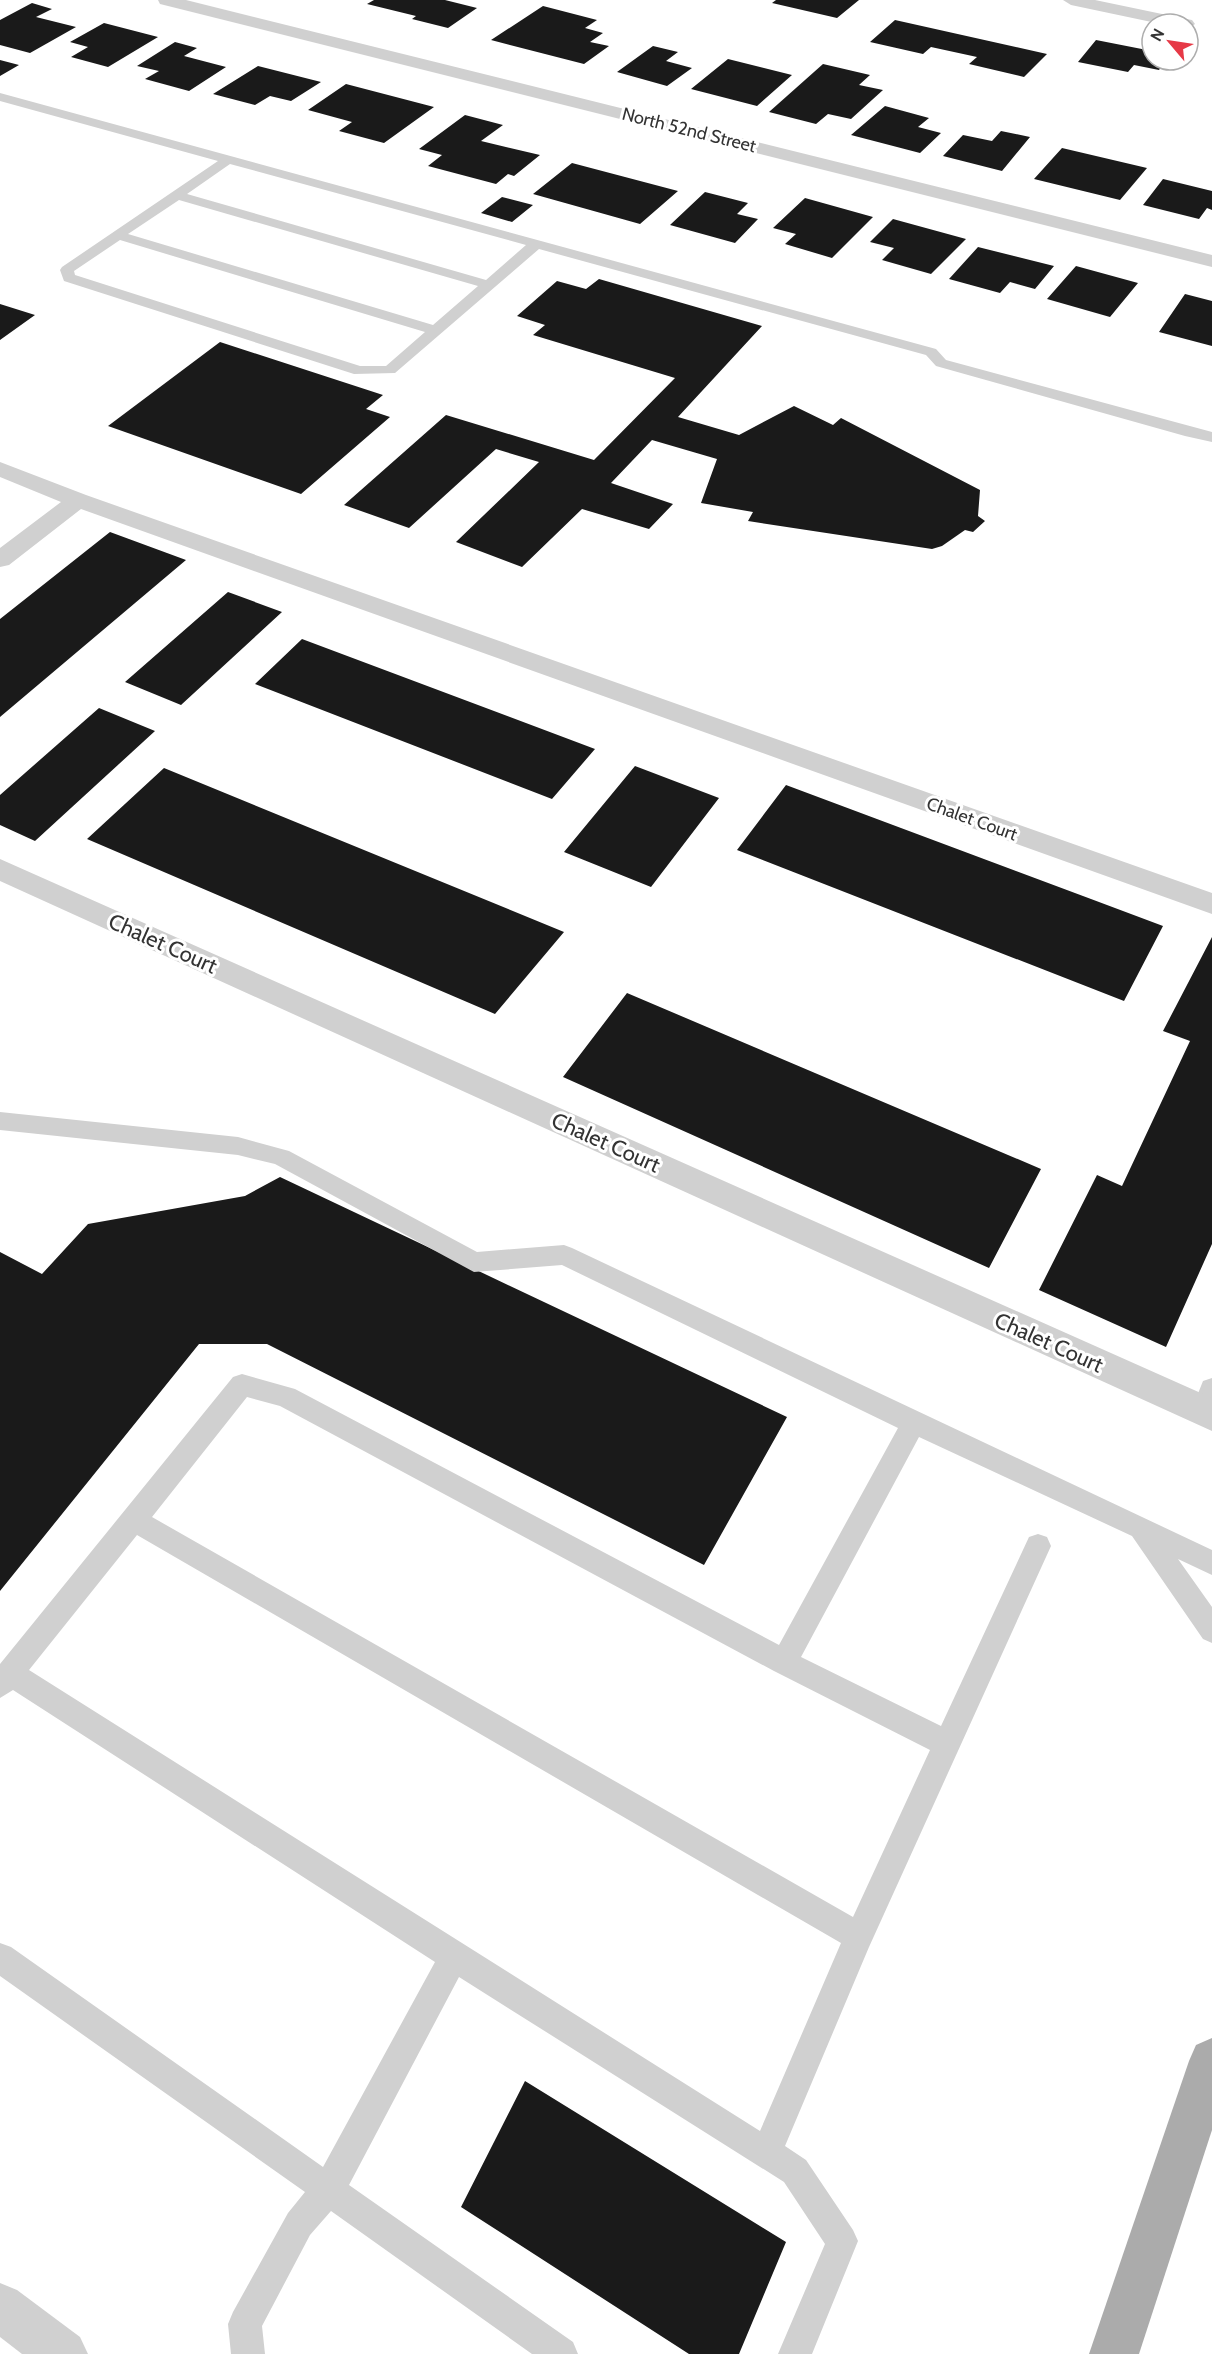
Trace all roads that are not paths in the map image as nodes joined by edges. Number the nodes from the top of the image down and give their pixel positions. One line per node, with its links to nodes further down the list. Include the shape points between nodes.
1 (166, 0): 9 (street, North 52nd Street)
2 (1071, 0): 3 (street)
3 (1140, 14)
4 (0, 97): 5 (lane)
5 (229, 159): 6 (lane); 8 (lane)
6 (177, 195): 7 (lane); 10 (lane)
7 (117, 236): 11 (lane); 11 (lane, via 67,270 69,278 359,371 390,370)
8 (536, 244): 10 (lane); 12 (lane, via 931,352 941,363)
9 (1212, 261)
10 (489, 285): 11 (lane)
11 (436, 330)
12 (1212, 437)
13 (0, 469): 14 (street, Chalet Court)
14 (78, 500): 15 (street); 17 (street, Chalet Court)
15 (0, 560)
16 (0, 869): 19 (street, Chalet Court)
17 (1212, 904)
18 (0, 1121): 20 (lane, via 238,1146 281,1157 474,1262 564,1255)
19 (1209, 1405)
20 (914, 1423): 22 (lane); 26 (lane)
21 (134, 1520): 26 (lane, via 242,1385 286,1397); 27 (lane); 29 (lane)
22 (1140, 1527): 24 (lane); 25 (lane)
23 (1038, 1546): 28 (lane)
24 (1212, 1563)
25 (1212, 1630)
26 (784, 1662): 28 (lane)
27 (5, 1679): 30 (lane)
28 (947, 1744): 29 (lane)
29 (859, 1937): 33 (lane)
30 (454, 1957): 33 (lane); 34 (lane)
31 (0, 1958): 34 (lane)
32 (1212, 2061): 40 (main road)
33 (766, 2153): 39 (lane, via 795,2171 842,2241)
34 (329, 2189): 37 (lane, via 299,2224 245,2324); 38 (lane)
35 (0, 2307): 36 (street)
36 (49, 2350)
37 (248, 2354)
38 (561, 2354)
39 (795, 2354)
40 (1114, 2354)

